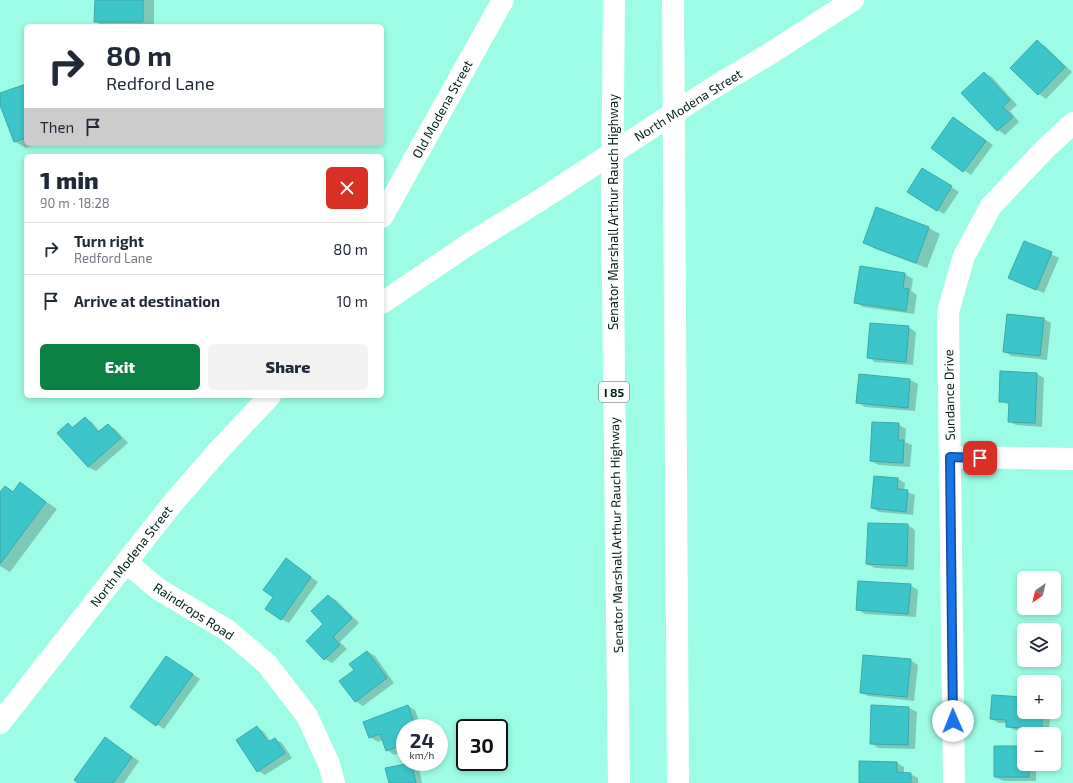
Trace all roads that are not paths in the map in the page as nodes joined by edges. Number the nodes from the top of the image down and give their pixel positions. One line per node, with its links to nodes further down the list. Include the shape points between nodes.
1 (503, 0): 6 (main road, Old Modena Street)
2 (614, 0): 14 (main road, Senator Marshall Arthur Rauch Highway / I 85, via 612,203)
3 (673, 0): 15 (main road)
4 (853, 0): 7 (main road, North Modena Street, via 472,242)
5 (1073, 123): 9 (main road, Sundance Drive, via 1044,149 991,206 964,256 948,312)
6 (384, 213)
7 (384, 302)
8 (268, 398): 11 (main road, North Modena Street, via 172,504)
9 (950, 457): 10 (main road); 16 (main road, Sundance Drive)
10 (1073, 459)
11 (126, 562): 12 (main road, North Modena Street); 13 (main road, Raindrops Road, via 158,589 227,630 267,664 307,716 329,764)
12 (0, 723)
13 (334, 783)
14 (619, 783)
15 (678, 783)
16 (954, 783)

